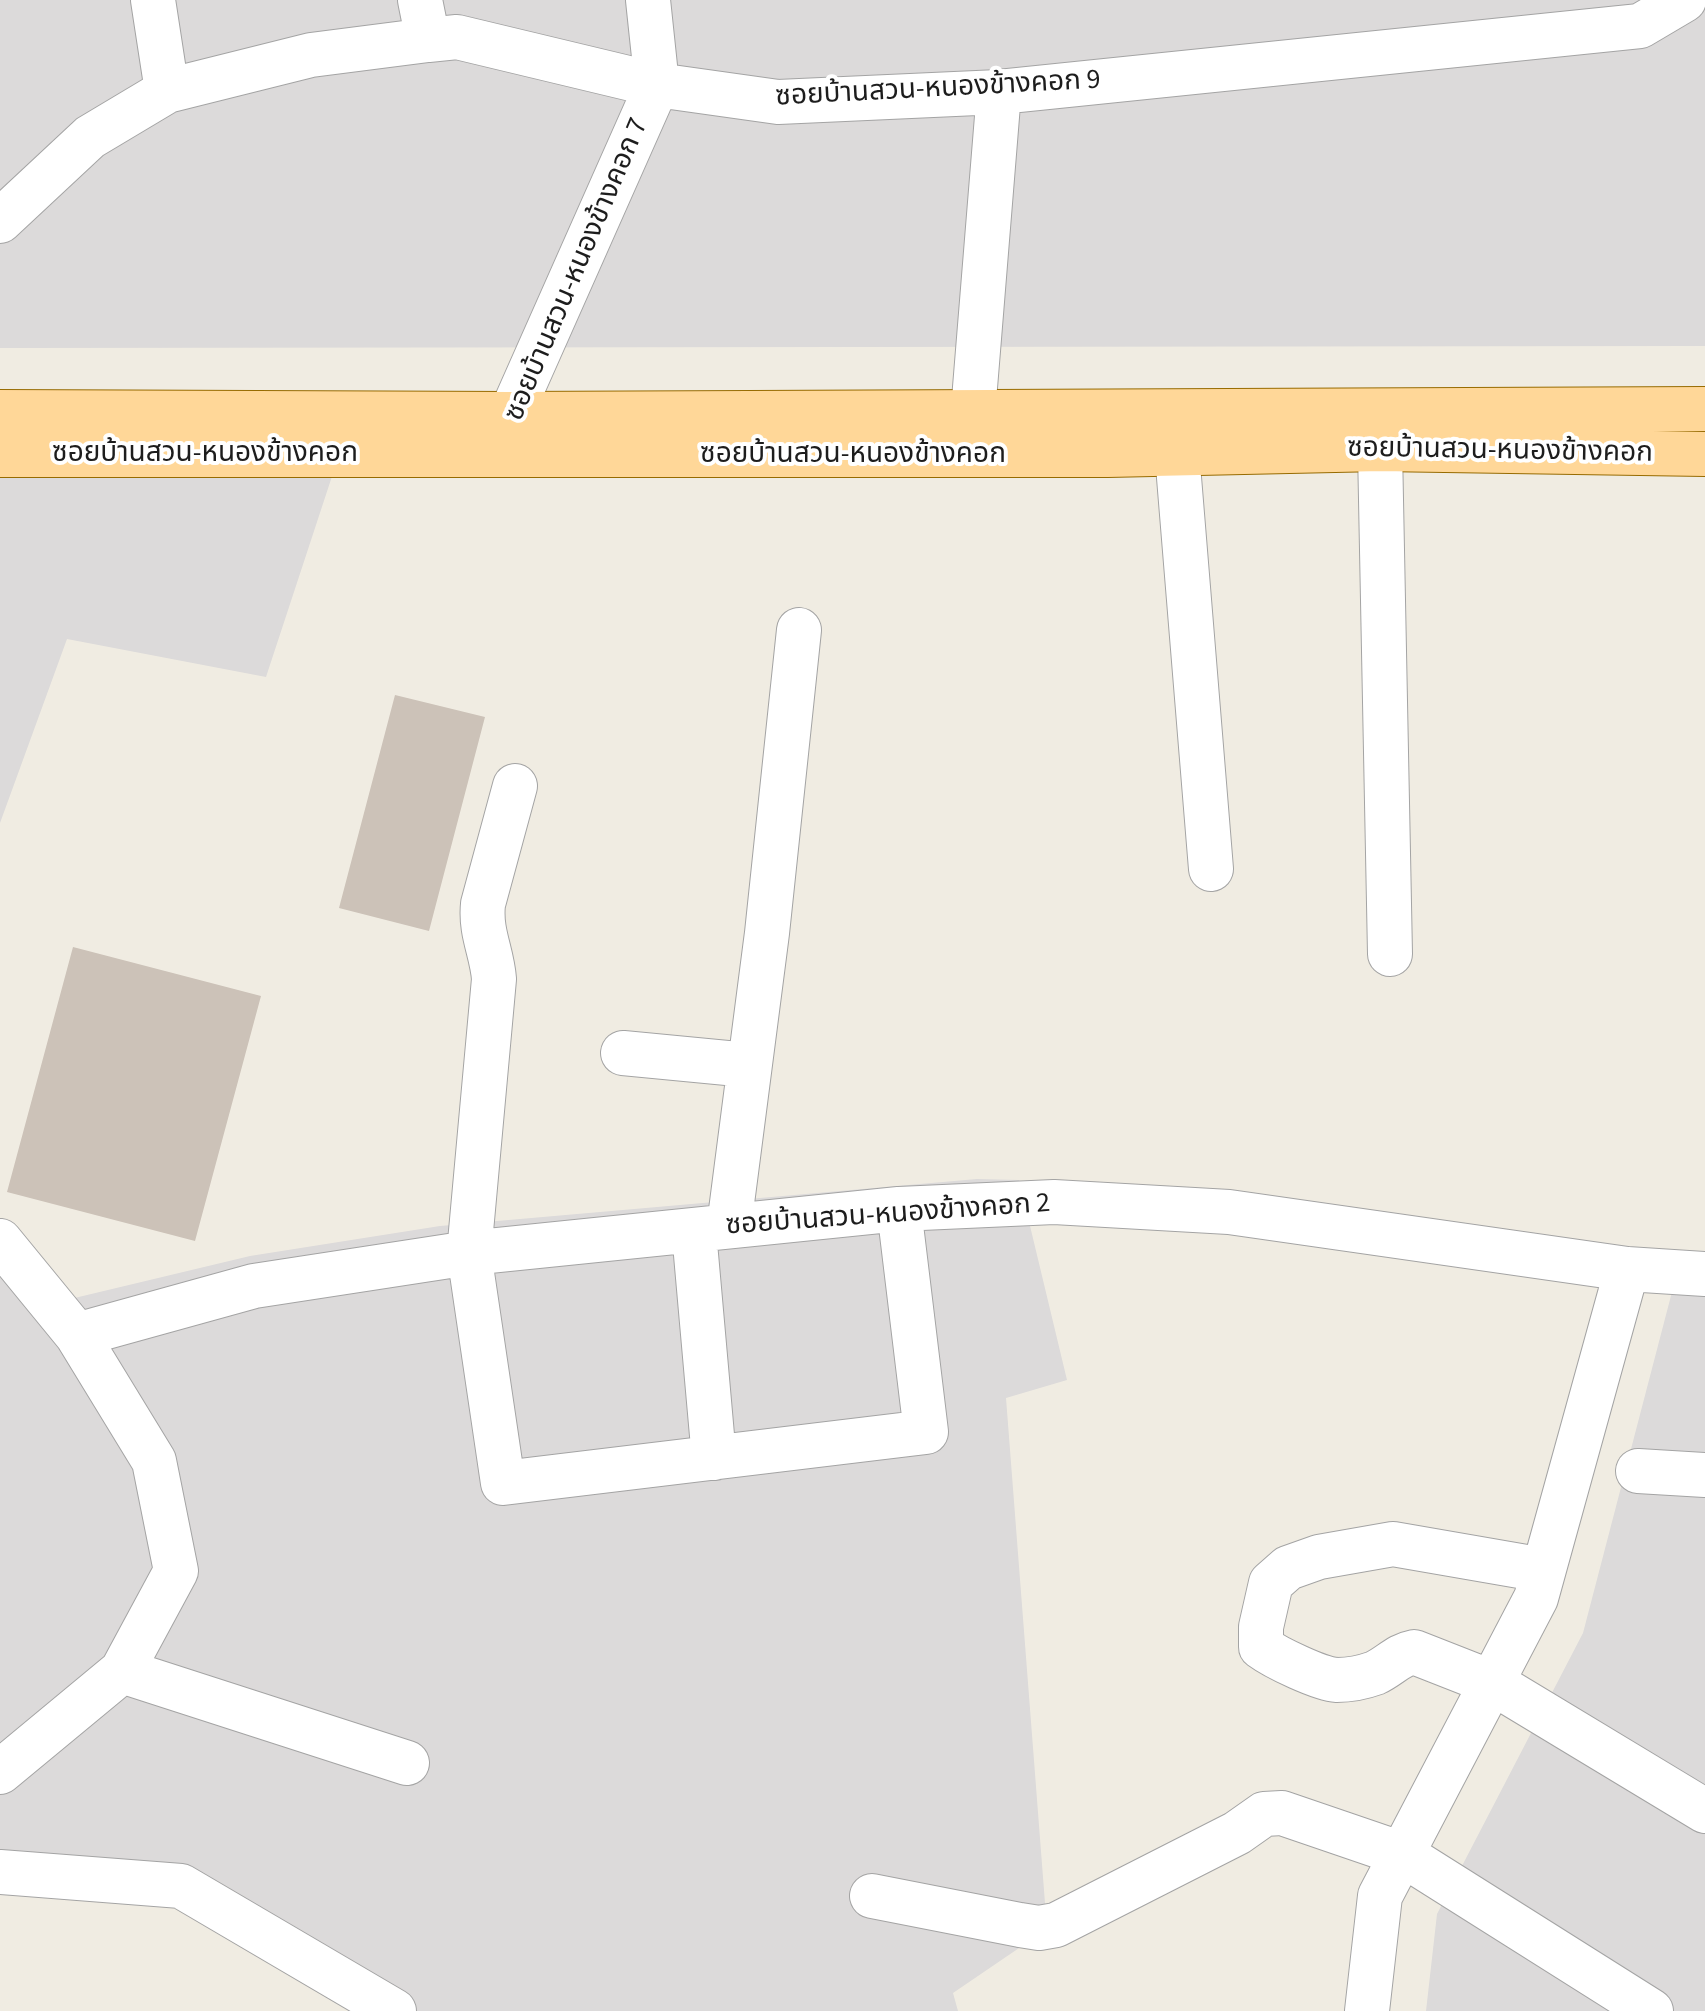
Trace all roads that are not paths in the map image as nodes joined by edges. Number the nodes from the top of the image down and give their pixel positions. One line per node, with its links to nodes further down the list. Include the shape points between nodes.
1 (153, 0): 6 (street)
2 (648, 0): 5 (street)
3 (1684, 0): 7 (street, ซอยบ้านสวน-หนองข้างคอก 9, via 1640,26)
4 (424, 20): 5 (street, ซอยบ้านสวน-หนองข้างคอก 9, via 457,37); 6 (street, ซอยบ้านสวน-หนองข้างคอก 9)
5 (657, 85): 7 (street, ซอยบ้านสวน-หนองข้างคอก 9, via 778,102); 12 (street, ซอยบ้านสวน-หนองข้างคอก 7)
6 (167, 91): 8 (street, ซอยบ้านสวน-หนองข้างคอก 9, via 90,137)
7 (999, 92): 11 (street)
8 (0, 221)
9 (1705, 409): 11 (main road, ซอยบ้านสวน-หนองข้างคอก)
10 (0, 412): 12 (main road, ซอยบ้านสวน-หนองข้างคอก)
11 (973, 412): 12 (main road, ซอยบ้านสวน-หนองข้างคอก)
12 (511, 414): 17 (street, ซอยบ้านสวน-หนองข้างคอก 7)
13 (1380, 449): 14 (main road, ซอยบ้านสวน-หนองข้างคอก); 15 (main road, ซอยบ้านสวน-หนองข้างคอก); 21 (street)
14 (1177, 453): 17 (main road, ซอยบ้านสวน-หนองข้างคอก); 20 (street)
15 (1705, 454)
16 (0, 455): 17 (main road, ซอยบ้านสวน-หนองข้างคอก)
17 (505, 457)
18 (799, 630): 23 (street)
19 (515, 786): 27 (street, via 481,923 494,979)
20 (1211, 869)
21 (1390, 954)
22 (623, 1053): 23 (street)
23 (748, 1065): 25 (street)
24 (899, 1209): 25 (street, ซอยบ้านสวน-หนองข้างคอก 2); 28 (street, ซอยบ้านสวน-หนองข้างคอก 2, via 1054,1202 1229,1212); 31 (street, via 926,1432)
25 (712, 1229): 27 (street, ซอยบ้านสวน-หนองข้างคอก 2); 31 (street)
26 (0, 1241): 30 (street)
27 (469, 1253): 30 (street, ซอยบ้านสวน-หนองข้างคอก 2, via 254,1286); 31 (street, via 503,1483)
28 (1627, 1269): 29 (street, ซอยบ้านสวน-หนองข้างคอก 2); 34 (street)
29 (1705, 1274)
30 (77, 1335): 35 (street, via 154,1461 176,1571)
31 (714, 1458)
32 (1638, 1471): 33 (street)
33 (1705, 1475)
34 (1543, 1570): 36 (street, via 1536,1598); 36 (street, via 1393,1544 1319,1557 1288,1568 1271,1583 1261,1647 1275,1657 1335,1680 1360,1678 1414,1652)
35 (122, 1671): 37 (street); 38 (street)
36 (1493, 1683): 39 (street); 40 (street)
37 (407, 1763)
38 (0, 1772)
39 (1705, 1811)
40 (1402, 1854): 42 (street, via 1282,1813 1264,1814 1237,1833 1056,1925 1039,1928); 44 (street, via 1380,1896); 45 (street)
41 (0, 1872): 43 (street, via 181,1886)
42 (872, 1896)
43 (394, 2011)
44 (1367, 2011)
45 (1651, 2011)

